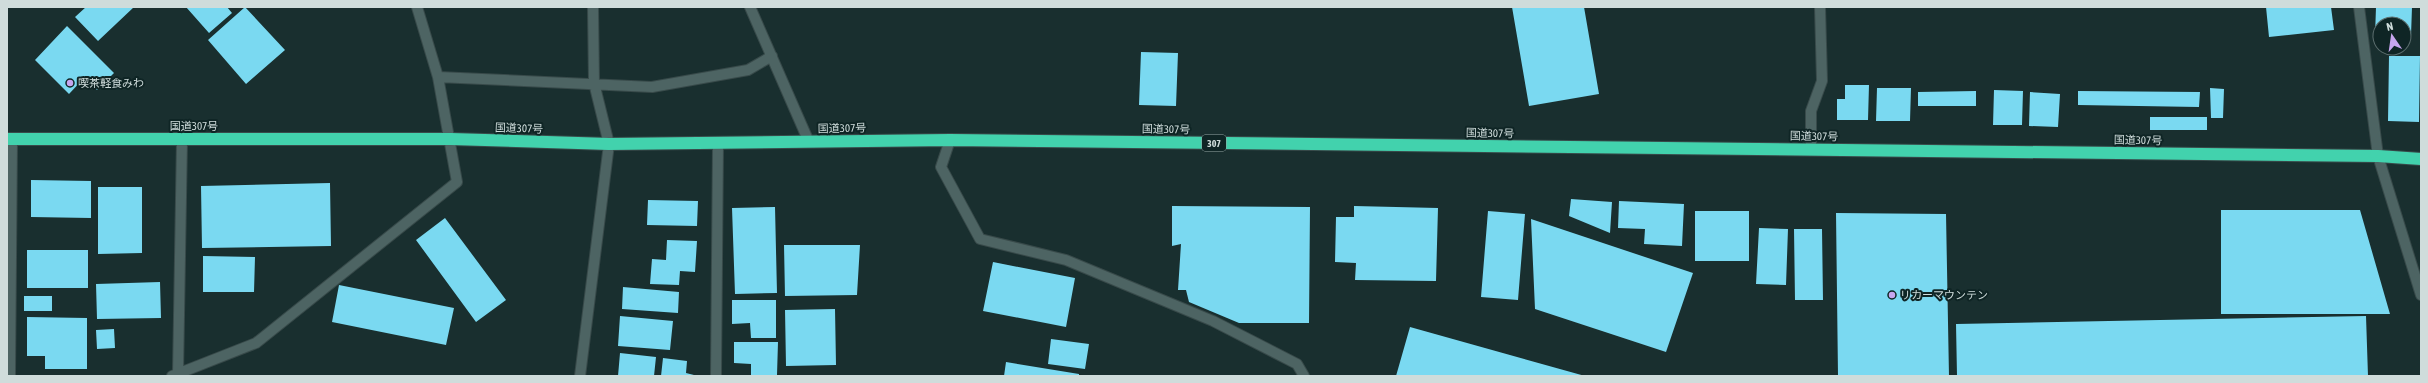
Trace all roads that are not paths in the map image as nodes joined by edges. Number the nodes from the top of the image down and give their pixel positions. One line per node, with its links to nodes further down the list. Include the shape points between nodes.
1 (417, 7): 7 (street)
2 (593, 7): 8 (street)
3 (750, 7): 6 (street)
4 (1820, 7): 16 (street, via 1822,81 1811,111)
5 (2359, 7): 17 (street)
6 (772, 56): 8 (street, via 748,70 652,87); 13 (street)
7 (438, 77): 8 (street); 11 (street)
8 (594, 83): 15 (street)
9 (9, 139): 10 (highway, 国道307号 / 307); 21 (street)
10 (182, 139): 11 (highway, 国道307号 / 307); 20 (street)
11 (451, 139): 15 (highway, 国道307号 / 307); 20 (street, via 457,182 256,343)
12 (950, 140): 13 (highway, 国道307号 / 307); 16 (highway, 国道307号 / 307); 24 (street, via 940,167 980,239 1066,260 1206,318 1297,364)
13 (809, 142): 14 (highway, 国道307号 / 307)
14 (718, 143): 15 (highway, 国道307号 / 307); 23 (street)
15 (609, 144): 22 (street)
16 (1811, 149): 17 (highway, 国道307号 / 307)
17 (2378, 156): 18 (highway, 国道307号 / 307); 19 (street)
18 (2421, 159)
19 (2421, 295)
20 (175, 375)
21 (10, 376)
22 (580, 376)
23 (716, 376)
24 (1304, 376)

